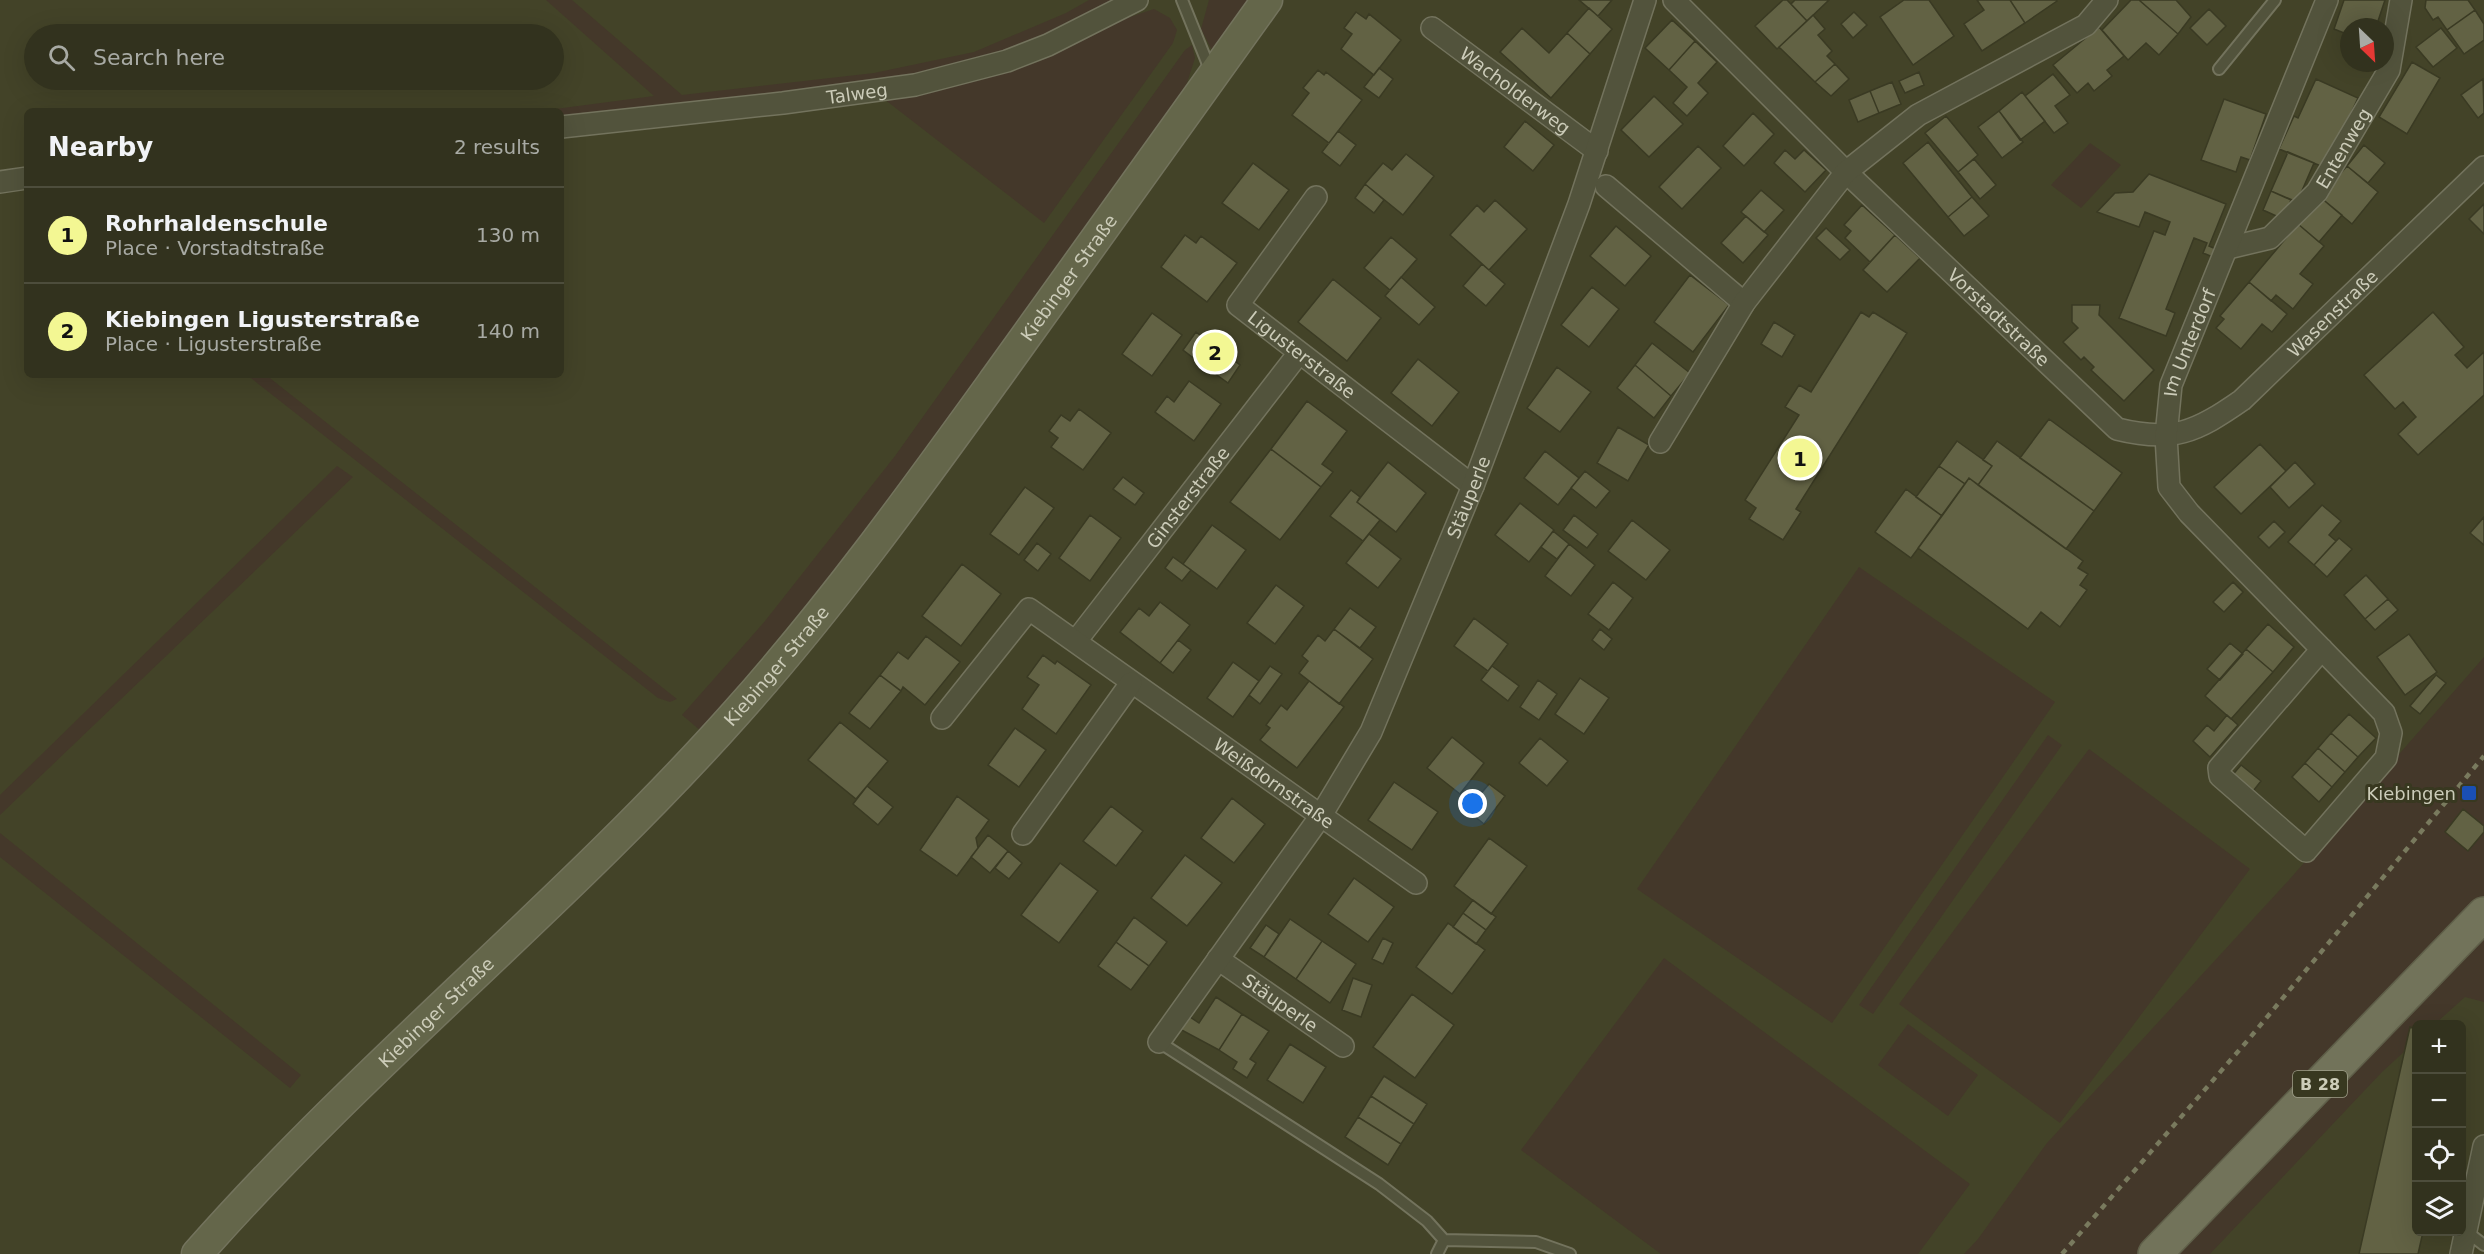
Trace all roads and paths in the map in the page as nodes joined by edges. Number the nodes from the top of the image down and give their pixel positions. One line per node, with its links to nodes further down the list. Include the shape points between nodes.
1 (1137, 0): 13 (street, Talweg, via 1007,61 915,85)
2 (1182, 0): 12 (lane)
3 (1267, 0): 12 (street, Kiebinger Straße)
4 (1645, 0): 14 (street, Stäuperle)
5 (1674, 0): 16 (street, Vorstadtstraße)
6 (2107, 0): 16 (street, via 2086,24 1918,115)
7 (2275, 0): 11 (lane)
8 (2327, 0): 21 (street, Im Unterdorf)
9 (2401, 0): 21 (street, Entenweg, via 2389,70 2317,192 2270,238)
10 (1432, 28): 14 (street, Wacholderweg)
11 (2220, 69)
12 (1213, 75): 42 (street, Kiebinger Straße, via 893,521 766,679 647,808 332,1112)
13 (564, 127)
14 (1597, 151): 26 (street, Stäuperle)
15 (2484, 167): 24 (street, Wasenstraße, via 2242,400 2212,421)
16 (1846, 172): 22 (street); 24 (street, Vorstadtstraße, via 2117,429)
17 (24, 178): 18 (street)
18 (0, 182)
19 (1606, 186): 22 (street)
20 (1316, 197): 23 (street, Ligusterstraße, via 1238,305)
21 (2228, 248): 24 (street, Im Unterdorf, via 2171,386)
22 (1744, 303): 25 (street)
23 (1299, 353): 26 (street, Ligusterstraße); 27 (street, Ginsterstraße)
24 (2166, 436): 28 (street, Im Unterdorf, via 2169,487 2188,513)
25 (1660, 442)
26 (1473, 486): 31 (street, Stäuperle, via 1371,732)
27 (1076, 641): 29 (street, Weißdornstraße); 30 (street, Weißdornstraße, via 1029,609)
28 (2322, 650): 28 (street, Im Unterdorf, via 2384,713 2391,733 2386,758 2306,851 2220,776 2219,768)
29 (1131, 683): 31 (street, Weißdornstraße); 32 (street)
30 (942, 718)
31 (1320, 817): 33 (street, Weißdornstraße); 35 (street, Stäuperle)
32 (1023, 834)
33 (1416, 883)
34 (2484, 914): 45 (main road, B 28)
35 (1218, 958): 36 (street, Stäuperle); 37 (street, Stäuperle)
36 (1159, 1042): 40 (lane, via 1379,1184 1427,1221)
37 (1343, 1046)
38 (2484, 1146): 39 (street)
39 (2467, 1232): 41 (lane); 46 (street)
40 (1444, 1240): 43 (lane); 44 (lane, via 1536,1242)
41 (2484, 1245)
42 (197, 1254)
43 (1437, 1254)
44 (1570, 1254)
45 (2155, 1254)
46 (2461, 1254)

